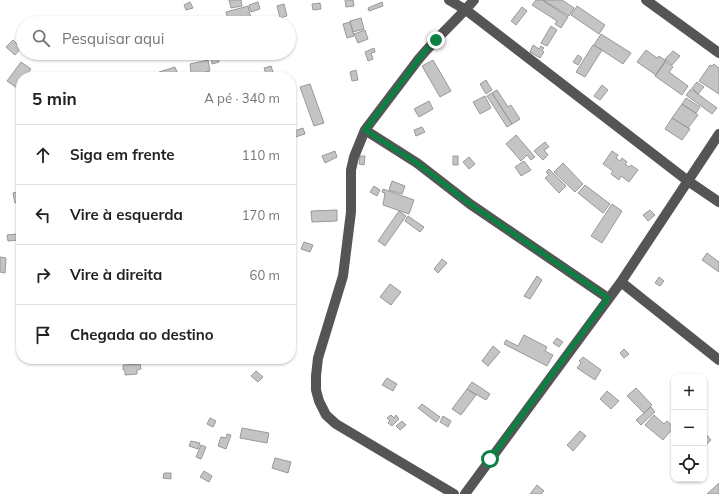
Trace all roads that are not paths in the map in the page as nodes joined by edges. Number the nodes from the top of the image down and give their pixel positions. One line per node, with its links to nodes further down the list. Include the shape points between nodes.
1 (448, 0): 4 (street)
2 (474, 0): 4 (street)
3 (646, 0): 5 (street)
4 (466, 10): 6 (street, via 426,50); 8 (street)
5 (719, 53)
6 (365, 130): 11 (street, via 417,163 470,204); 13 (street, via 351,170 351,212 343,276 318,358 316,390 326,415 336,424)
7 (719, 134): 8 (street)
8 (688, 181): 9 (street); 10 (street)
9 (719, 202)
10 (620, 282): 11 (street); 12 (street)
11 (608, 298): 14 (street)
12 (719, 360)
13 (454, 494)
14 (465, 494)

